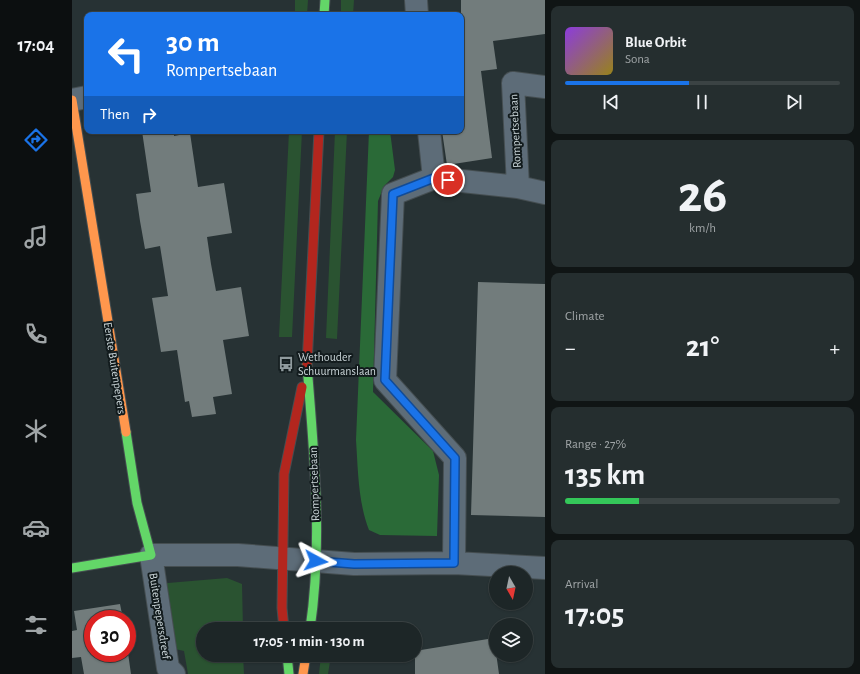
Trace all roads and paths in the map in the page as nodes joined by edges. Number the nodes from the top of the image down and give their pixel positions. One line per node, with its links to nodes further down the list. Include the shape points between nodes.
1 (325, 0): 3 (street)
2 (416, 0): 4 (street)
3 (324, 12)
4 (417, 12)
5 (545, 87): 11 (street, Rompertsebaan, via 513,83)
6 (84, 98): 7 (street, Eerste Buitenpepers)
7 (72, 100): 14 (street, Eerste Buitenpepers, via 137,503)
8 (319, 134): 13 (street, Rompertsebaan)
9 (430, 134): 10 (street)
10 (434, 178): 11 (street, Rompertsebaan); 16 (street, Rompertsebaan, via 393,194 385,380 455,458)
11 (518, 187): 12 (street, Rompertsebaan)
12 (545, 193)
13 (307, 362): 15 (street, Rompertsebaan, via 316,474); 15 (street, Rompertsebaan, via 284,474)
14 (151, 555): 15 (street, via 238,555); 17 (street); 23 (street, Buitenpepersdreef, via 168,668)
15 (299, 560): 16 (street, via 354,564); 19 (street, Rompertsebaan, via 282,608); 20 (street, Rompertsebaan, via 314,609)
16 (454, 563): 18 (street)
17 (72, 568)
18 (545, 568)
19 (283, 622)
20 (311, 622)
21 (288, 662): 24 (street)
22 (305, 662): 25 (street)
23 (174, 674)
24 (289, 674)
25 (304, 674)

